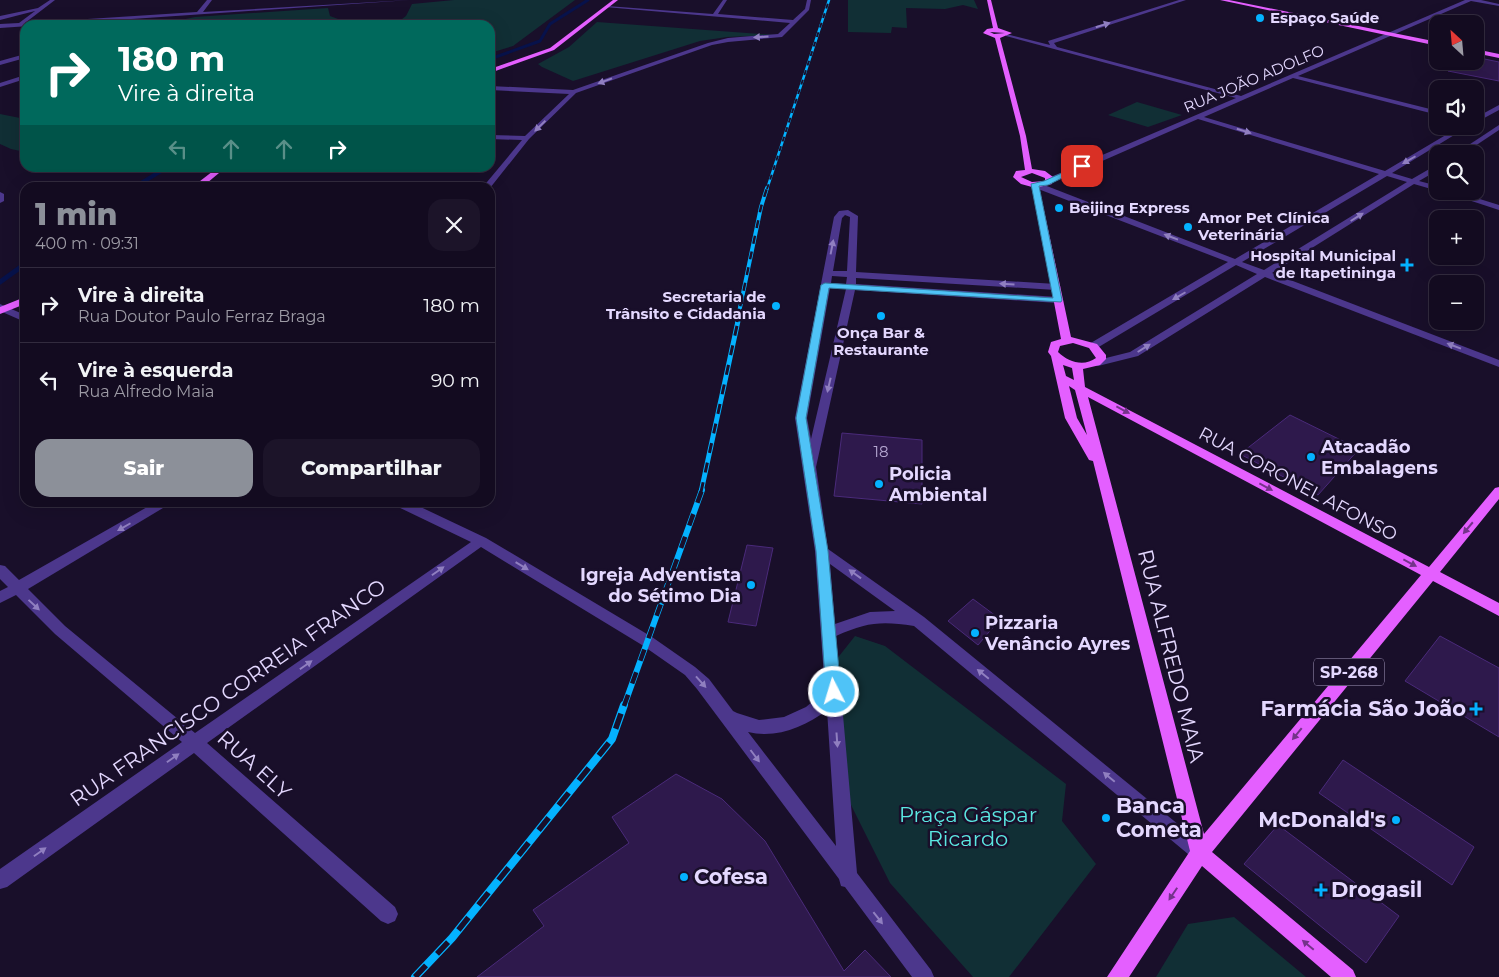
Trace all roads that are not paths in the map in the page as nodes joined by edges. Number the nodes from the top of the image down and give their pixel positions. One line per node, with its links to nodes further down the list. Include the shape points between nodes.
1 (53, 0): 2 (street); 14 (street)
2 (62, 0)
3 (210, 0): 15 (street)
4 (408, 0): 11 (street)
5 (725, 0): 16 (street)
6 (809, 0): 24 (street, via 807,9)
7 (989, 0): 27 (main road)
8 (1184, 0): 31 (street, one-way to 8)
9 (1222, 0): 28 (main road)
10 (1471, 0): 13 (street); 28 (street, RUA JOÃO ADOLFO)
11 (385, 1): 15 (street)
12 (613, 3): 16 (street); 38 (main road, via 552,49)
13 (1499, 4)
14 (45, 6): 17 (street); 19 (street)
15 (199, 13): 18 (street)
16 (716, 14): 24 (street)
17 (32, 16): 19 (street); 20 (street)
18 (137, 17): 21 (street); 22 (street)
19 (2, 18)
20 (27, 20)
21 (96, 20)
22 (137, 20)
23 (20, 22): 26 (street)
24 (794, 22): 43 (street, one-way to 43, via 780,36 710,44)
25 (20, 25): 26 (street)
26 (2, 26)
27 (997, 33): 29 (main road); 55 (main road)
28 (1390, 34): 32 (main road); 39 (street, RUA JOÃO ADOLFO)
29 (1008, 35): 30 (street)
30 (1025, 39): 31 (street); 33 (street)
31 (1057, 39): 33 (street, via 1050,42)
32 (1429, 42)
33 (1062, 48): 44 (street)
34 (1484, 53): 35 (main road)
35 (1499, 56)
36 (20, 57): 37 (street)
37 (0, 63)
38 (495, 69)
39 (1292, 76): 44 (street, RUA JOÃO ADOLFO); 46 (street)
40 (20, 80): 41 (street)
41 (0, 85)
42 (495, 88): 43 (street)
43 (574, 92): 52 (street, one-way to 52)
44 (1242, 98): 47 (street, RUA JOÃO ADOLFO)
45 (1499, 107): 48 (street)
46 (1429, 111)
47 (1198, 117): 57 (street, one-way to 57); 58 (street, RUA JOÃO ADOLFO)
48 (1484, 118)
49 (1497, 127): 53 (street)
50 (1451, 135): 57 (street, one-way to 57)
51 (495, 137): 52 (street)
52 (527, 138): 60 (street)
53 (1471, 145)
54 (216, 172): 59 (main road)
55 (1029, 172): 58 (main road, via 1046,175); 62 (main road, via 1017,177 1021,182)
56 (1429, 172): 61 (street)
57 (1386, 173): 61 (street); 68 (street)
58 (1049, 181): 62 (main road)
59 (203, 182)
60 (491, 182)
61 (1413, 182): 63 (street); 70 (street, one-way to 61)
62 (1036, 185): 68 (street, one-way to 62); 74 (main road)
63 (1429, 186)
64 (0, 194): 65 (street)
65 (0, 200)
66 (1474, 200): 67 (street)
67 (1499, 208)
68 (1236, 262): 70 (street); 80 (street, one-way to 80)
69 (827, 273): 71 (street); 71 (street, one-way to 71, via 838,217 848,212 854,216); 72 (street)
70 (1265, 273): 82 (street, one-way to 70, via 1134,354); 83 (street, one-way to 70)
71 (853, 275): 73 (street); 74 (street, one-way to 71)
72 (825, 285): 73 (street); 87 (street, via 801,418)
73 (851, 287): 75 (street); 87 (street, one-way to 87)
74 (1056, 287): 75 (main road)
75 (1058, 300): 79 (main road)
76 (20, 302): 77 (main road)
77 (2, 309): 78 (street)
78 (20, 316)
79 (1066, 340): 80 (main road); 81 (main road, via 1055,344 1053,352)
80 (1093, 346): 82 (main road, via 1102,355)
81 (1056, 357): 84 (main road); 85 (main road)
82 (1098, 363): 84 (main road)
83 (1499, 364)
84 (1077, 366): 86 (main road, RUA ALFREDO MAIA)
85 (1061, 378): 86 (main road, RUA CORONEL AFONSO); 88 (main road, via 1070,418)
86 (1080, 387): 88 (main road, RUA ALFREDO MAIA); 95 (main road, RUA CORONEL AFONSO, one-way to 95)
87 (810, 468): 93 (street)
88 (1101, 470): 104 (main road, RUA ALFREDO MAIA)
89 (1499, 491): 95 (main road, SP-268, one-way to 95)
90 (157, 507): 96 (street, one-way to 96)
91 (409, 507): 92 (street)
92 (481, 541): 102 (street, one-way to 102, via 647,641 690,671); 103 (street, RUA FRANCISCO CORREIA FRANCO, one-way to 92)
93 (822, 551): 99 (street, one-way to 93); 100 (street)
94 (0, 570): 96 (street, RUA ELY)
95 (1429, 574): 98 (main road, RUA CORONEL AFONSO); 104 (main road, SP-268, one-way to 104)
96 (16, 588): 97 (street); 103 (street, RUA ELY, one-way to 103, via 60,630)
97 (0, 598)
98 (1499, 610)
99 (919, 621): 100 (street, via 895,615 877,615); 104 (street, one-way to 99)
100 (829, 633): 101 (street)
101 (834, 692): 102 (street, via 824,704 784,725 762,728); 105 (street, one-way to 105)
102 (727, 716): 105 (street, one-way to 105)
103 (195, 743): 106 (street, RUA FRANCISCO CORREIA FRANCO, one-way to 103); 107 (street, RUA ELY)
104 (1200, 853): 109 (main road, SP-268, one-way to 109); 110 (main road, one-way to 104)
105 (848, 879): 108 (street, one-way to 108)
106 (0, 880)
107 (388, 914)
108 (924, 977)
109 (1117, 977)
110 (1346, 977)

